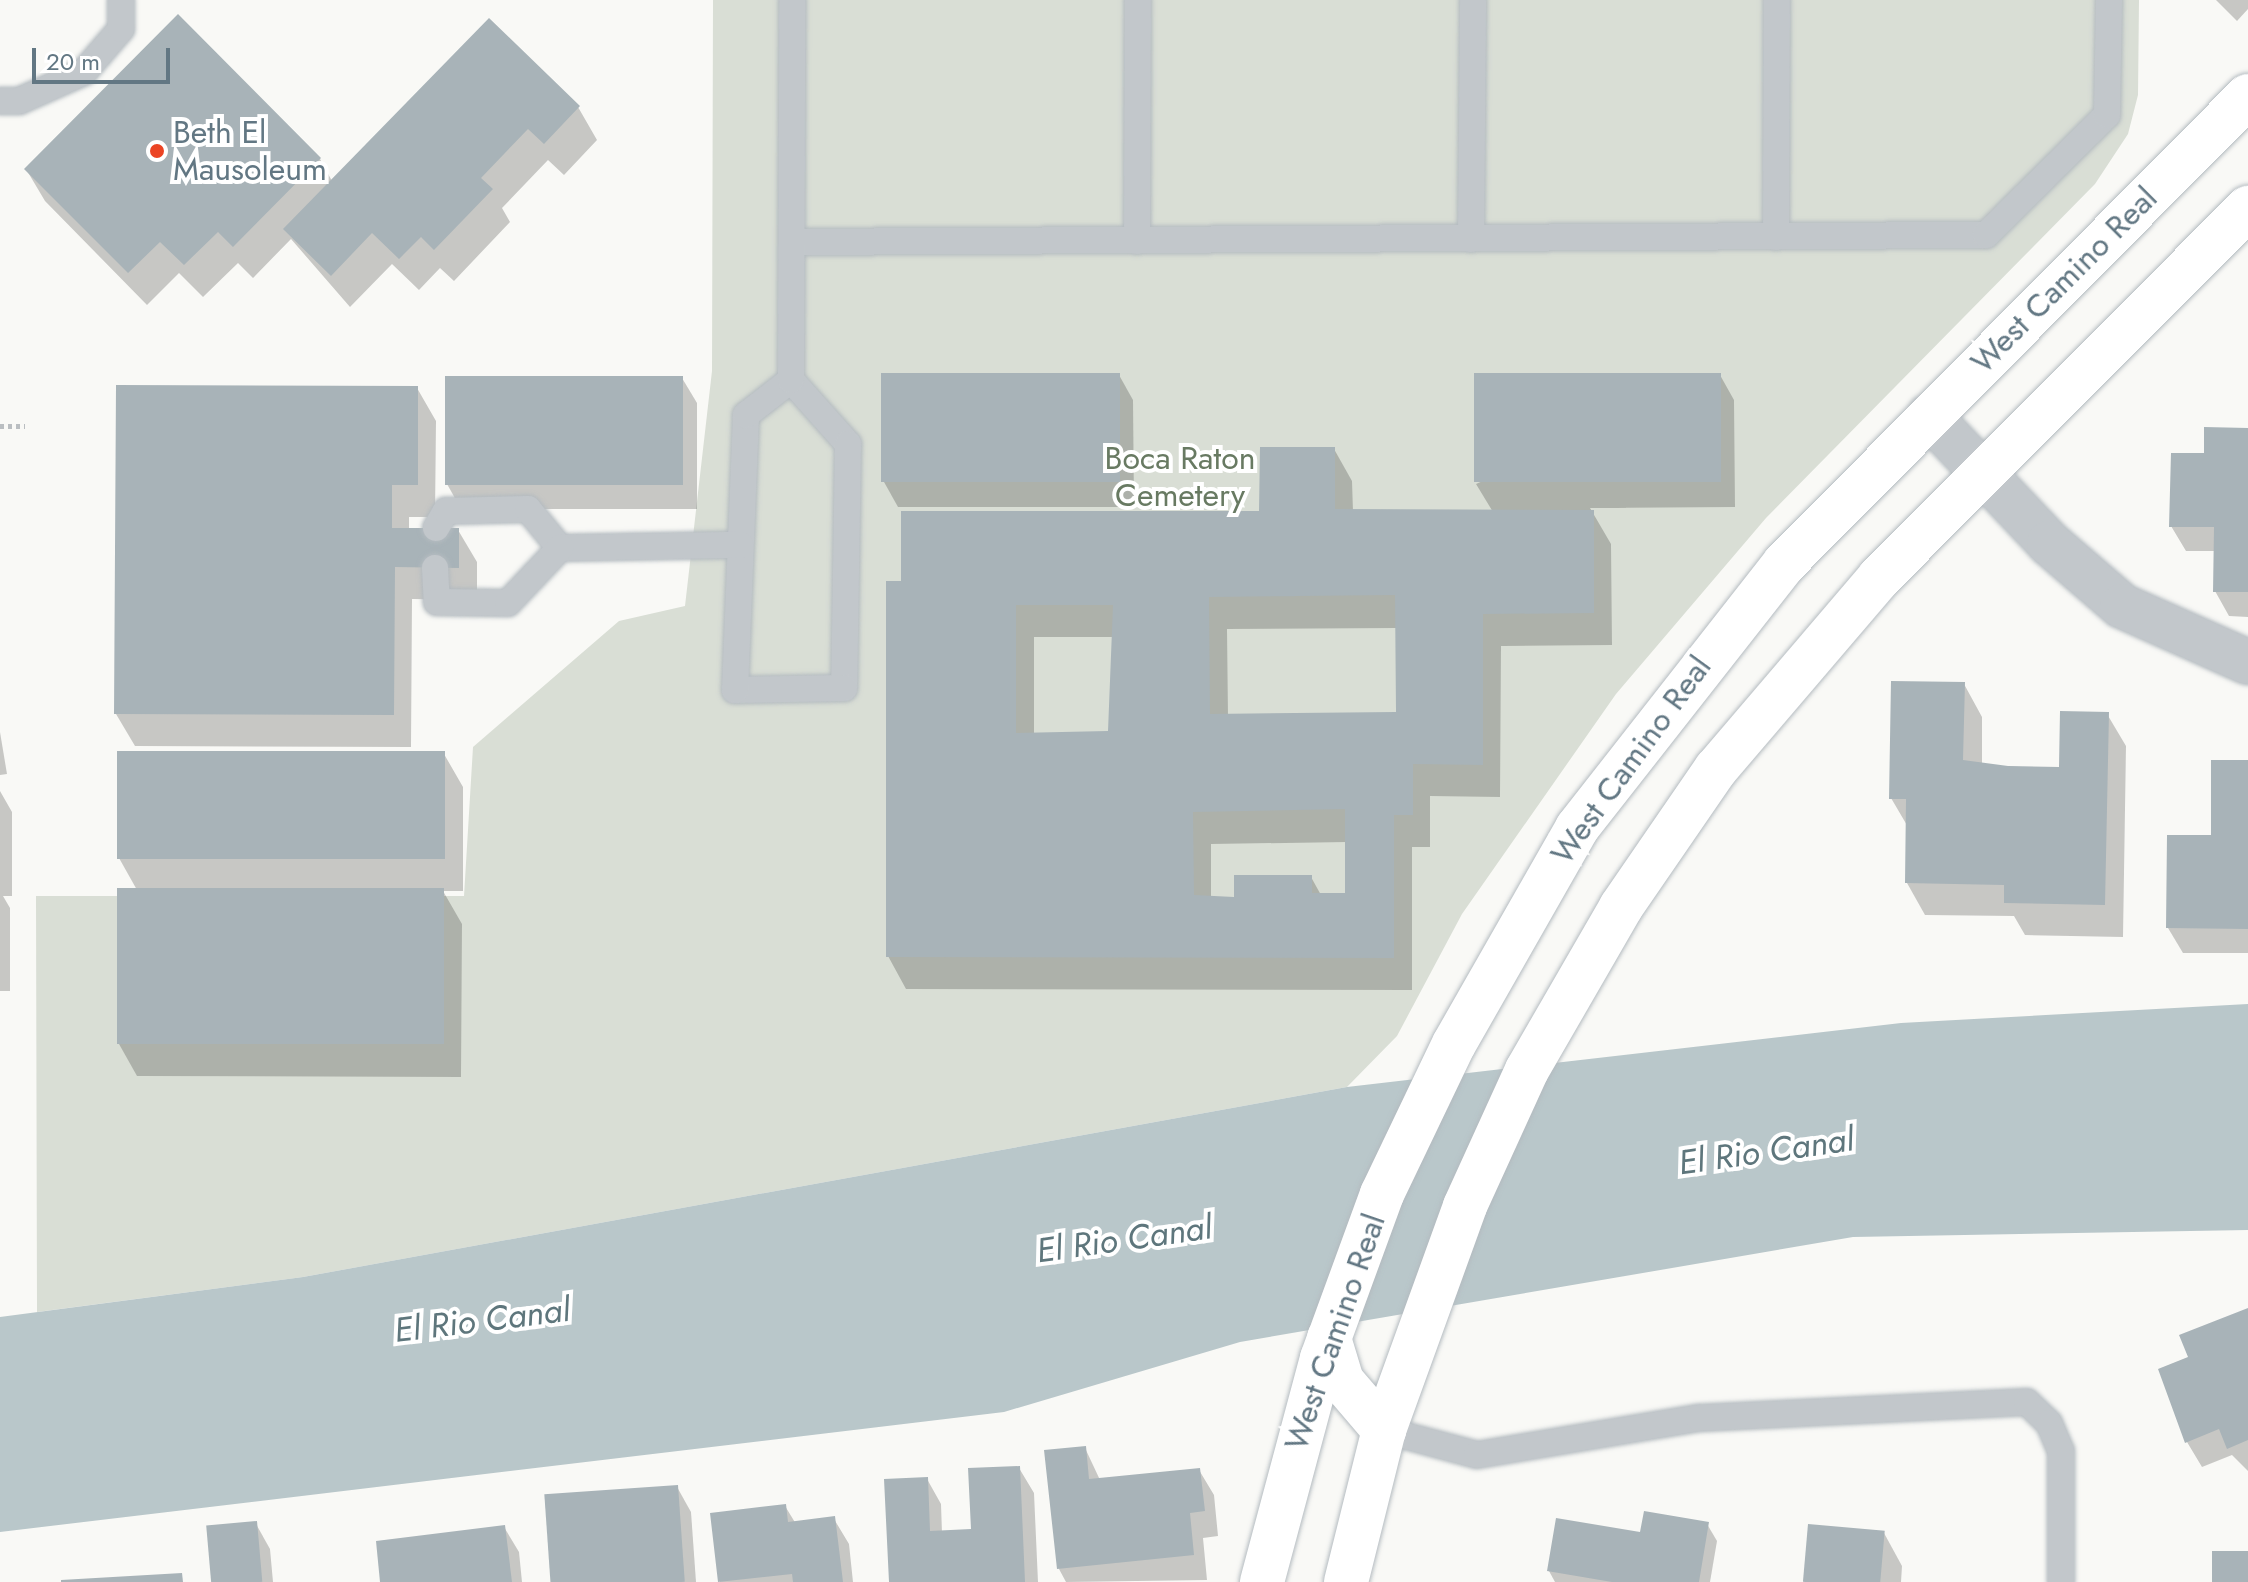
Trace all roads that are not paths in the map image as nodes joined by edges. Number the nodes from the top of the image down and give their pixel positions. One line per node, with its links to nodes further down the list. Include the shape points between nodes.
1 (121, 0): 8 (lane, via 121,29 84,72 19,101)
2 (792, 0): 13 (lane)
3 (1138, 0): 12 (lane)
4 (1473, 0): 11 (lane)
5 (1777, 0): 10 (lane)
6 (2109, 0): 10 (lane, via 2107,115 1986,235)
7 (2248, 96): 15 (street, West Camino Real)
8 (0, 101)
9 (2247, 210): 16 (street)
10 (1776, 237): 11 (lane)
11 (1471, 239): 12 (lane)
12 (1137, 241): 13 (lane)
13 (792, 242): 14 (lane)
14 (791, 380): 18 (lane, via 746,415); 18 (lane, via 848,444 844,688 735,690)
15 (1929, 416): 16 (street); 22 (street, West Camino Real, via 1784,564 1624,761 1532,900 1454,1044 1382,1194)
16 (1983, 473): 21 (street, via 2122,606); 23 (street, via 1879,578 1716,769 1621,907 1498,1129 1418,1328)
17 (436, 528): 19 (lane, via 446,511 528,509)
18 (740, 545): 19 (lane)
19 (560, 548): 20 (lane, via 508,603 437,602)
20 (435, 568)
21 (2248, 662)
22 (1329, 1338): 23 (street, via 1342,1381); 24 (street, West Camino Real)
23 (1384, 1430): 25 (street); 26 (lane, via 1477,1455 1728,1415 2027,1402 2049,1423 2061,1451)
24 (1262, 1582)
25 (1346, 1582)
26 (2061, 1582)

